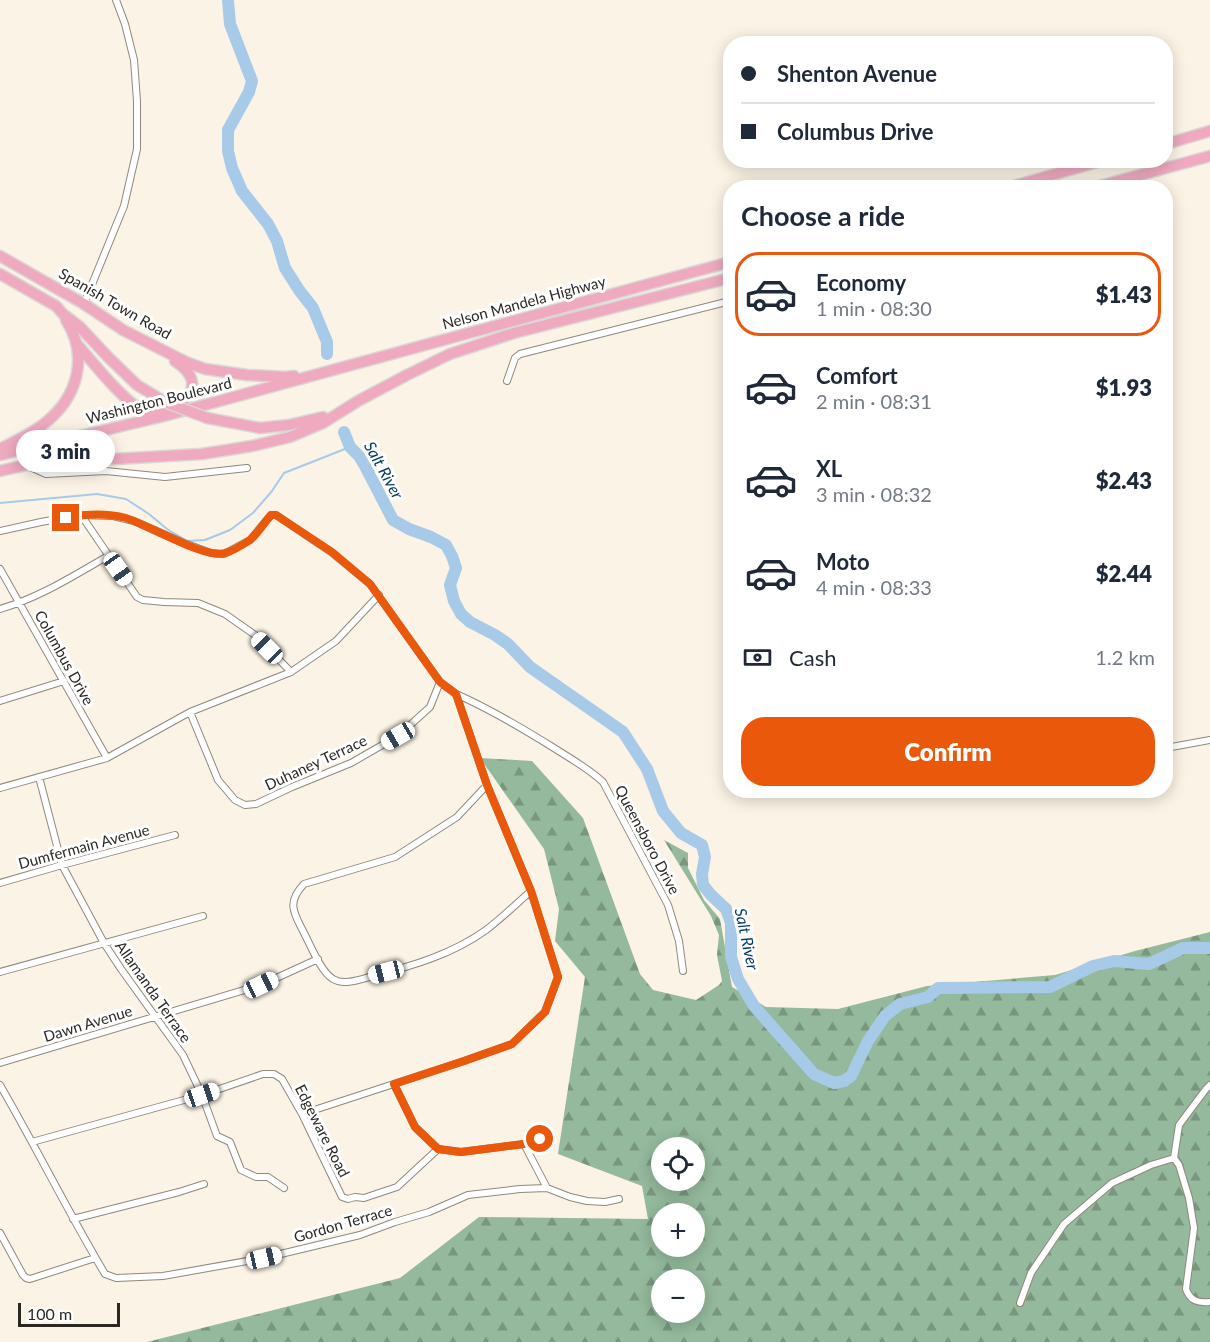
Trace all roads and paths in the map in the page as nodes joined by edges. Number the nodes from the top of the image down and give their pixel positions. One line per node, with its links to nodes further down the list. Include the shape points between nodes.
1 (116, 0): 15 (street, via 134,60 137,149 124,206)
2 (1210, 131): 3 (highway)
3 (1173, 142)
4 (1210, 156): 5 (highway)
5 (1173, 166)
6 (1076, 168): 8 (highway)
7 (1166, 168): 9 (highway)
8 (1035, 180)
9 (1122, 180)
10 (0, 256): 15 (highway, Spanish Town Road)
11 (723, 264): 19 (highway, Nelson Mandela Highway)
12 (0, 274): 16 (highway, Spanish Town Road, via 56,306)
13 (723, 280): 21 (highway, Nelson Mandela Highway, via 514,333 450,354)
14 (723, 302): 20 (street, via 520,354)
15 (84, 304): 18 (highway, Spanish Town Road)
16 (63, 314): 17 (highway); 21 (highway, Spanish Town Road, bridge, via 137,385 165,402 207,418 260,428 319,418)
17 (76, 343): 18 (highway, via 130,401 144,411 157,413 186,399 192,382 183,367); 22 (highway, via 78,366 71,393 45,423)
18 (155, 347): 19 (highway, Spanish Town Road, via 205,369 286,377)
19 (324, 372): 23 (highway, Washington Boulevard, via 164,416)
20 (507, 381)
21 (348, 407): 24 (highway, via 302,432 252,447 202,454)
22 (0, 448)
23 (0, 454)
24 (26, 465): 25 (street, via 46,474 106,471 165,477); 26 (highway)
25 (246, 468)
26 (0, 471)
27 (81, 515): 28 (street); 29 (street); 31 (street, via 126,518 183,543 224,554 250,540 271,515 276,515 332,552)
28 (0, 531)
29 (108, 556): 32 (street); 34 (street, via 137,597 198,603 225,614 255,635)
30 (0, 569): 32 (street, Columbus Drive)
31 (379, 595): 34 (street, via 336,641); 36 (street)
32 (19, 603): 33 (street); 35 (street, Columbus Drive)
33 (0, 609)
34 (291, 672): 39 (street)
35 (64, 681): 38 (street); 42 (street, Columbus Drive)
36 (440, 682): 37 (street); 39 (street, Duhaney Terrace, via 430,707 398,736 351,763 256,804 245,805 235,800 218,780)
37 (456, 694): 44 (street); 53 (street, Queensboro Drive, via 531,733 603,782 668,905)
38 (0, 701)
39 (190, 712): 42 (street)
40 (1210, 740): 41 (street)
41 (1173, 747)
42 (106, 758): 43 (street)
43 (39, 777): 45 (street); 47 (street, Allamanda Terrace)
44 (487, 785): 49 (street); 52 (street, via 457,817 396,857 304,884 293,910)
45 (0, 788)
46 (175, 835): 47 (street, Dumfermain Avenue)
47 (62, 865): 48 (street, Dumfermain Avenue); 51 (street, Allamanda Terrace)
48 (0, 883)
49 (531, 891): 52 (street, via 486,930 453,950 403,968 342,982 327,974); 57 (street, via 558,977 545,1012 512,1044)
50 (203, 916): 51 (street)
51 (104, 943): 54 (street); 55 (street, Allamanda Terrace)
52 (318, 959): 55 (street, Dawn Avenue, via 261,985)
53 (683, 971)
54 (0, 972)
55 (155, 1016): 56 (street, Dawn Avenue); 60 (street, Allamanda Terrace, via 183,1055)
56 (0, 1063)
57 (394, 1084): 61 (street); 65 (street, via 415,1127)
58 (0, 1085): 63 (street, Gordon Terrace)
59 (1210, 1085): 66 (street, via 1179,1125)
60 (202, 1095): 61 (street, Edgeware Road, via 263,1074 274,1074 282,1079); 63 (street, Edgeware Road); 68 (street, Allamanda Terrace, via 217,1136 230,1142 241,1170 256,1177 268,1177)
61 (302, 1114): 65 (street, Edgeware Road, via 342,1197 348,1199 373,1196 397,1187)
62 (549, 1137): 64 (street)
63 (32, 1142): 71 (street, Gordon Terrace)
64 (524, 1144): 65 (street, via 461,1152); 69 (street)
65 (438, 1149)
66 (1174, 1158): 74 (street, via 1189,1198 1194,1228 1186,1288 1193,1300); 75 (street, via 1112,1183 1064,1224 1031,1273)
67 (204, 1184): 71 (street)
68 (284, 1188)
69 (547, 1188): 70 (street, Gordon Terrace, via 587,1201); 73 (street, Gordon Terrace, via 468,1195 360,1235 164,1276 116,1278 105,1274)
70 (619, 1199)
71 (73, 1219): 73 (street, Gordon Terrace)
72 (0, 1233): 73 (street, via 26,1278)
73 (95, 1258)
74 (1210, 1302)
75 (1020, 1303)

